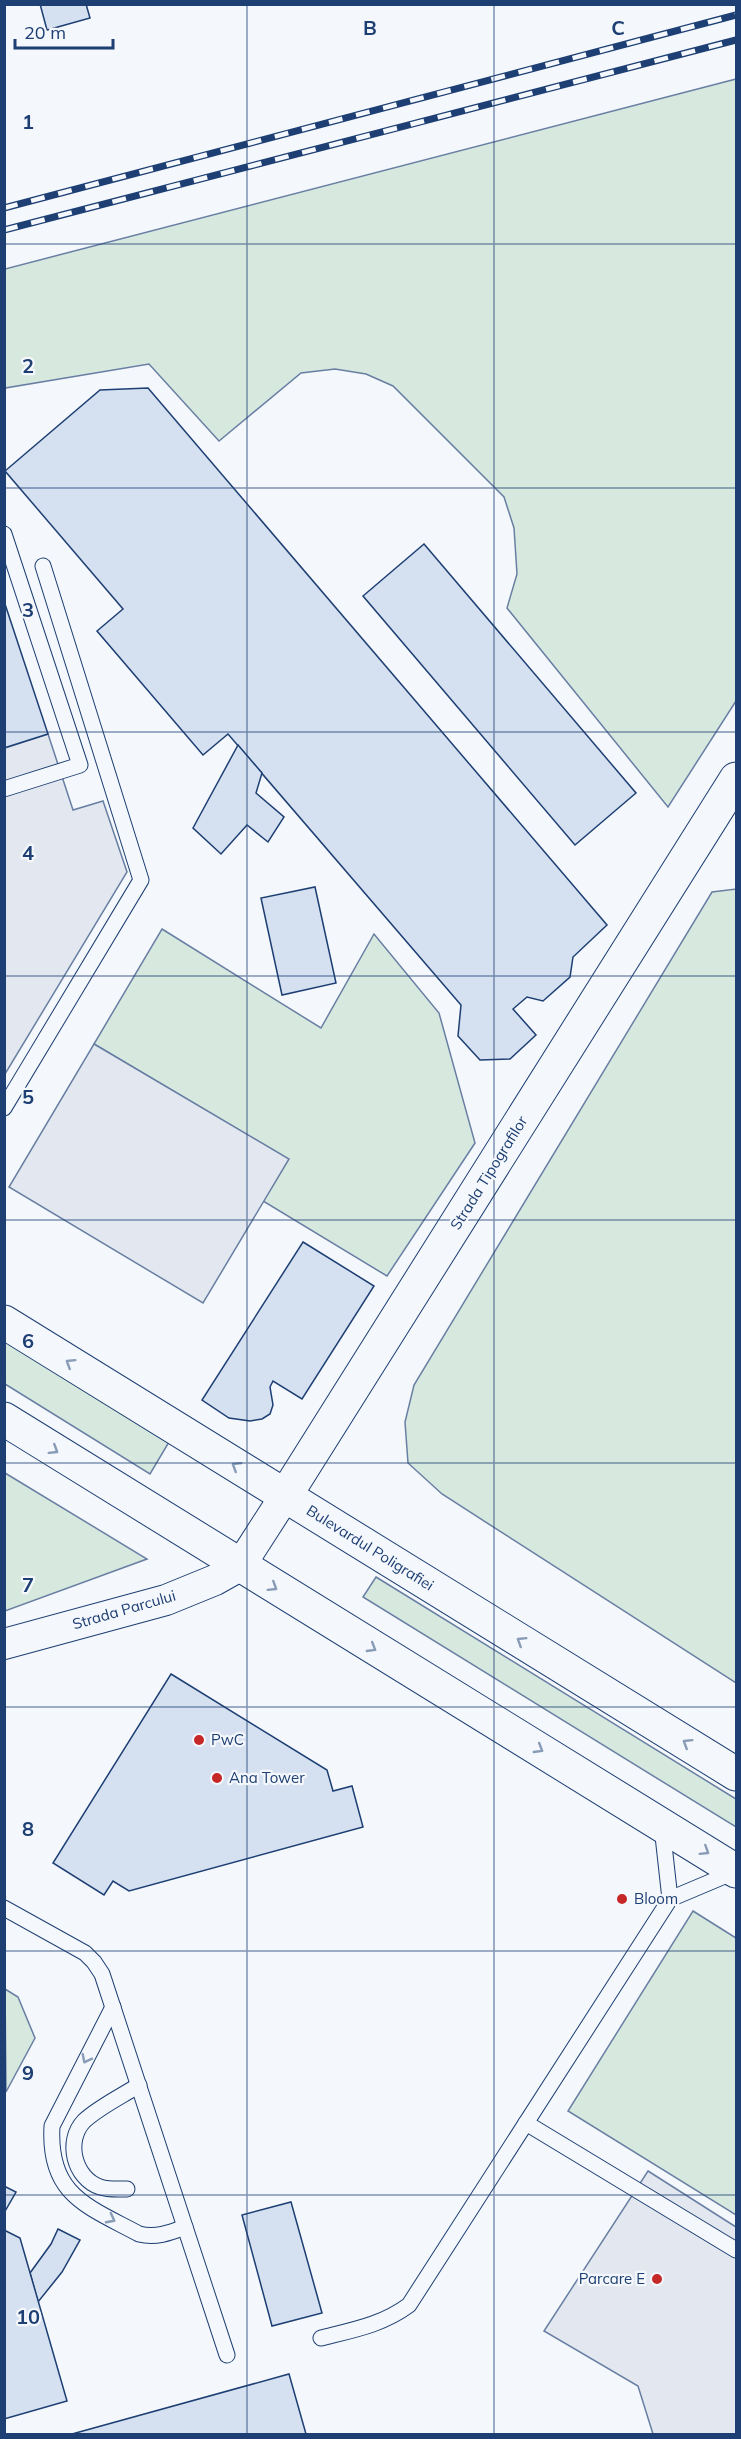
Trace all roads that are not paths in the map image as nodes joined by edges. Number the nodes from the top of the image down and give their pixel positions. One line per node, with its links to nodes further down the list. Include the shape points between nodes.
1 (4, 534): 4 (lane, via 80,765)
2 (43, 566): 5 (lane, via 141,880)
3 (736, 779): 8 (main road, Strada Tipografilor)
4 (4, 789)
5 (4, 1108)
6 (4, 1322): 8 (main road, Bulevardul Poligrafiei, one-way to 6)
7 (4, 1419): 9 (main road, one-way to 9)
8 (285, 1496): 9 (street, Strada Tipografilor); 11 (main road, Bulevardul Poligrafiei, one-way to 8)
9 (240, 1566): 10 (street, Strada Parcului, via 166,1600); 12 (main road, one-way to 12)
10 (4, 1644)
11 (736, 1774)
12 (662, 1825): 13 (main road, one-way to 13); 14 (lane)
13 (736, 1871): 14 (lane)
14 (670, 1899): 18 (lane)
15 (4, 1908): 16 (lane, via 85,1953 102,1974)
16 (113, 2007): 17 (lane); 20 (lane, one-way to 20, via 52,2126 55,2164 62,2182 75,2198 139,2234 165,2234)
17 (139, 2085): 19 (lane, via 85,2120 74,2141 76,2164 87,2180 109,2190); 20 (lane)
18 (526, 2123): 21 (lane); 22 (lane, via 409,2306 376,2325)
19 (127, 2189)
20 (185, 2227): 23 (lane)
21 (736, 2250)
22 (321, 2338)
23 (227, 2355)

